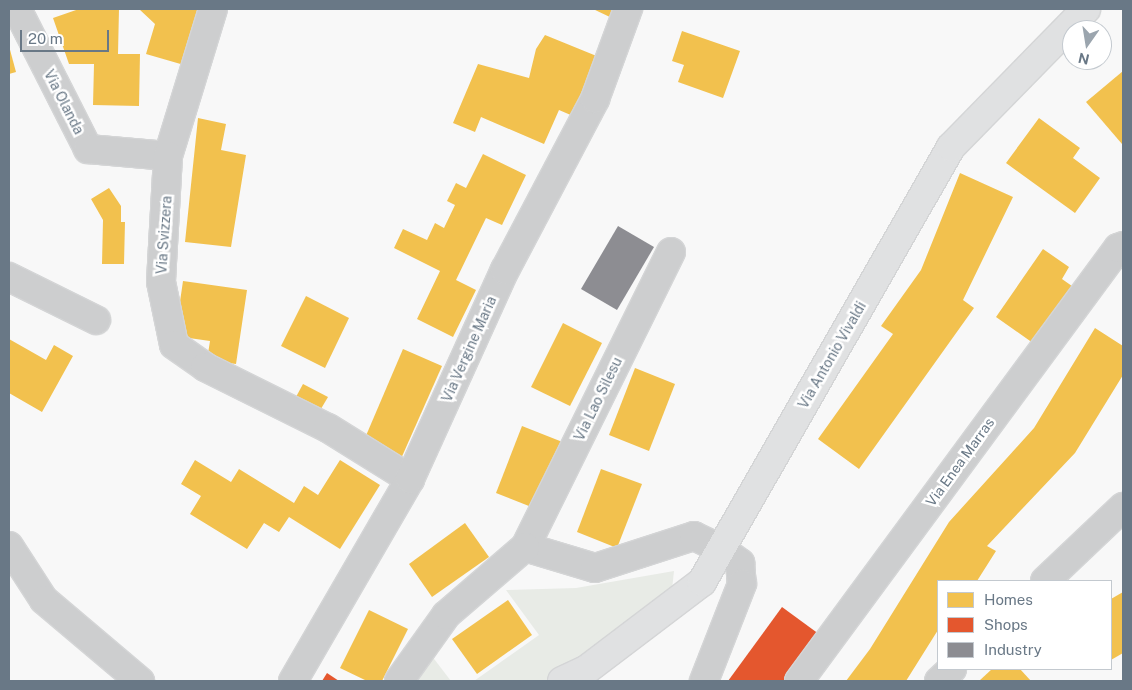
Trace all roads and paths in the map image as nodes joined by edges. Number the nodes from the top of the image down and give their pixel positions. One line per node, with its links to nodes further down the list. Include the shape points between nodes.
1 (17, 9): 5 (street, Via Olanda, via 88,149)
2 (213, 9): 5 (street, Via Svizzera)
3 (628, 9): 10 (street, Via Vergine Maria, via 595,100 505,270)
4 (1086, 9): 14 (main road, Via Antonio Vivaldi, via 950,147)
5 (168, 156): 10 (street, Via Svizzera, via 161,282 174,345 205,367 328,428)
6 (1123, 246): 22 (street, Via Enea Marras, via 1118,248)
7 (671, 252): 13 (street, Via Lao Silesu)
8 (9, 277): 9 (street)
9 (96, 320)
10 (410, 479): 18 (street, Via Vergine Maria)
11 (1123, 507): 15 (street)
12 (9, 546): 17 (street, via 44,600)
13 (525, 547): 14 (street, via 595,568 694,536); 19 (street, Via Lao Silesu, via 446,615)
14 (721, 549): 20 (main road, Via Antonio Vivaldi, via 702,582 586,670); 21 (street, via 740,563 742,584)
15 (1045, 580)
16 (951, 670): 23 (street)
17 (140, 681)
18 (293, 681)
19 (399, 681)
20 (562, 681)
21 (704, 681)
22 (799, 681)
23 (939, 681)

